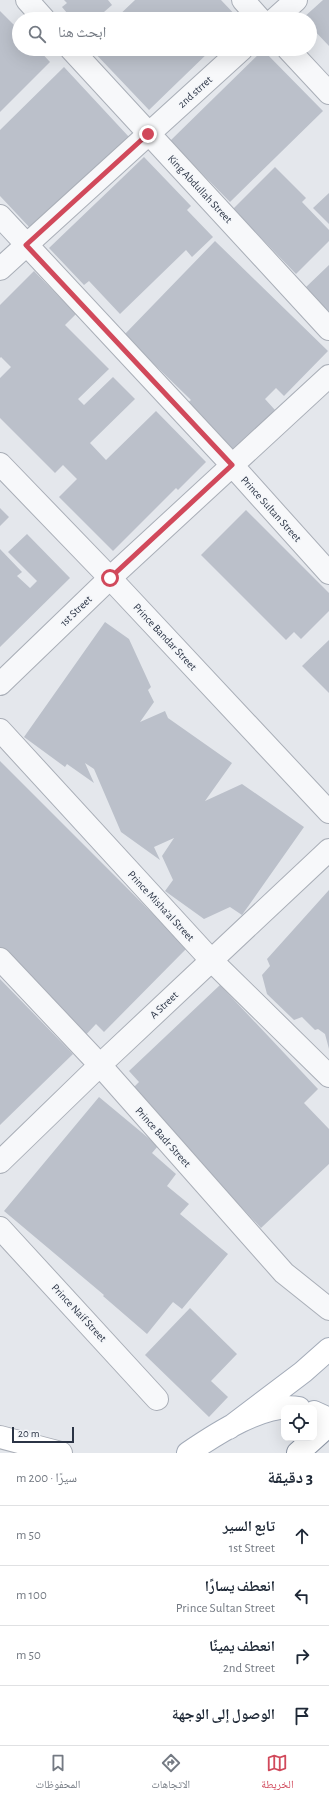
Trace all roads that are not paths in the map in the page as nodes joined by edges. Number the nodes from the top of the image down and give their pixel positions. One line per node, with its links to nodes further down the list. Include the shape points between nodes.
1 (27, 0): 4 (street)
2 (243, 0): 5 (street)
3 (296, 0): 6 (street)
4 (38, 12)
5 (254, 12)
6 (283, 12)
7 (77, 56): 11 (street, King Abdullah Street)
8 (234, 56): 11 (street, 2nd strret)
9 (295, 56): 10 (street)
10 (329, 93)
11 (148, 134): 13 (street, 2nd strret); 15 (street, King Abdullah Street)
12 (0, 216): 13 (street, Prince Sultan Street)
13 (26, 245): 14 (street, 2nd strret); 18 (street, Prince Sultan Street)
14 (0, 269)
15 (329, 329)
16 (329, 376): 18 (street, 1st Street)
17 (0, 464): 20 (street, Prince Bandar Street)
18 (232, 465): 19 (street, Prince Sultan Street); 20 (street, 1st Street)
19 (329, 573)
20 (110, 578): 21 (street, 1st Street); 23 (street, Prince Bandar Street)
21 (0, 684)
22 (0, 730): 26 (street, Prince Misha'al Street)
23 (329, 812)
24 (329, 850): 26 (street, A Street)
25 (0, 959): 27 (street, Prince Badr Street)
26 (212, 961): 27 (street, A Street); 28 (street, Prince Misha'al Street)
27 (100, 1065): 29 (street, A Street); 31 (street, Prince Badr Street, via 284,1273)
28 (329, 1076)
29 (0, 1162)
30 (0, 1228): 33 (street, Prince Naif Street)
31 (329, 1309)
32 (329, 1349): 38 (main road, via 304,1372)
33 (157, 1399)
34 (281, 1408): 38 (main road, via 259,1414)
35 (317, 1413): 36 (main road)
36 (329, 1419)
37 (329, 1425): 44 (main road)
38 (229, 1428): 43 (main road)
39 (0, 1437): 42 (main road)
40 (0, 1442): 41 (main road)
41 (11, 1453)
42 (61, 1453)
43 (188, 1453)
44 (298, 1453)

